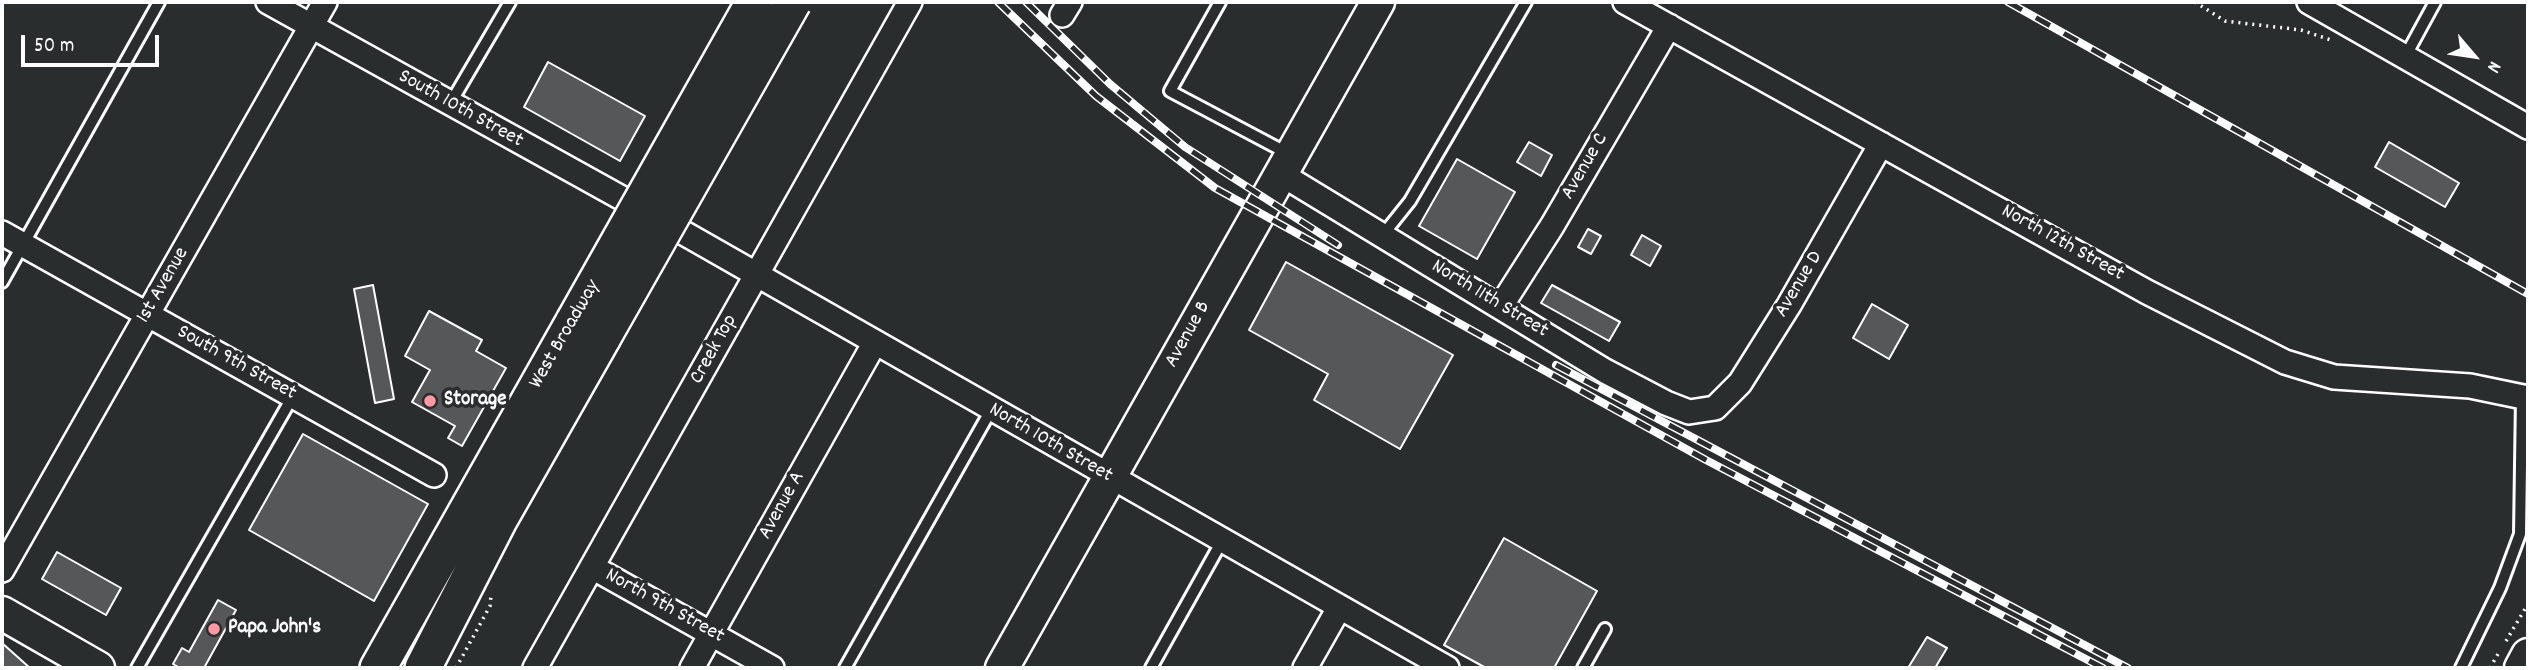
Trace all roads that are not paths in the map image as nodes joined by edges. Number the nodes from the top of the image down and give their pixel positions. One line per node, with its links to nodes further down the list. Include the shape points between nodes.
1 (159, 2): 24 (lane)
2 (268, 2): 14 (street, South 10th Street)
3 (325, 2): 14 (street, 1st Avenue)
4 (510, 2): 17 (lane)
5 (754, 2): 29 (main road, West Broadway, bridge)
6 (793, 2): 29 (main road, West Broadway, bridge)
7 (910, 2): 25 (street, Creek Top)
8 (1220, 2): 20 (lane, via 1170,91)
9 (1378, 2): 20 (street, Avenue B)
10 (1526, 2): 23 (lane, via 1410,201)
11 (1625, 2): 15 (street, North 12th Street)
12 (2309, 2): 16 (street)
13 (2435, 2): 16 (lane)
14 (311, 26): 17 (street, South 10th Street); 28 (street, 1st Avenue)
15 (1669, 26): 19 (street, North 12th Street); 27 (street, Avenue C)
16 (2405, 57): 18 (street)
17 (450, 104): 21 (street, South 10th Street)
18 (2527, 123)
19 (1881, 144): 32 (street, North 12th Street, via 2147,292 2285,362 2334,377 2470,386); 34 (street, Avenue D, via 1740,383 1715,408)
20 (1286, 165): 23 (street, North 11th Street); 36 (street, Avenue B)
21 (654, 216): 25 (street, North 10th Street)
22 (2, 233): 24 (street, South 9th Street)
23 (1382, 236): 27 (street, North 11th Street)
24 (23, 245): 26 (lane); 28 (street, South 9th Street)
25 (756, 277): 30 (street, North 10th Street); 40 (street, Creek Top)
26 (2, 282)
27 (1501, 306): 34 (street, North 11th Street, via 1605,371 1667,403 1689,412)
28 (148, 315): 31 (street, South 9th Street); 41 (street, 1st Avenue)
29 (588, 329): 47 (main road, West Broadway); 50 (main road, West Broadway)
30 (874, 344): 33 (street, North 10th Street); 45 (street, Avenue A)
31 (293, 396): 35 (street, South 9th Street); 49 (lane)
32 (2525, 397): 38 (lane, via 2520,534)
33 (990, 410): 36 (street, North 10th Street); 54 (lane)
34 (1702, 411)
35 (434, 475)
36 (1109, 478): 37 (street, North 10th Street); 55 (street, Avenue B)
37 (1222, 541): 42 (street, North 10th Street); 56 (lane)
38 (2515, 547): 39 (lane); 60 (lane)
39 (2528, 549)
40 (593, 567): 45 (street, North 9th Street); 51 (street, Creek Top)
41 (2, 570)
42 (1339, 608): 57 (street); 58 (street, North 10th Street)
43 (2, 612): 48 (street)
44 (1605, 629): 59 (lane)
45 (711, 634): 52 (street, Avenue A); 53 (street, North 9th Street)
46 (2528, 655): 61 (street)
47 (379, 664)
48 (98, 668)
49 (137, 668)
50 (423, 668)
51 (536, 668)
52 (691, 668)
53 (772, 668)
54 (845, 668)
55 (1002, 668)
56 (1150, 668)
57 (1305, 668)
58 (1447, 668)
59 (1583, 668)
60 (2461, 668)
61 (2521, 668)

